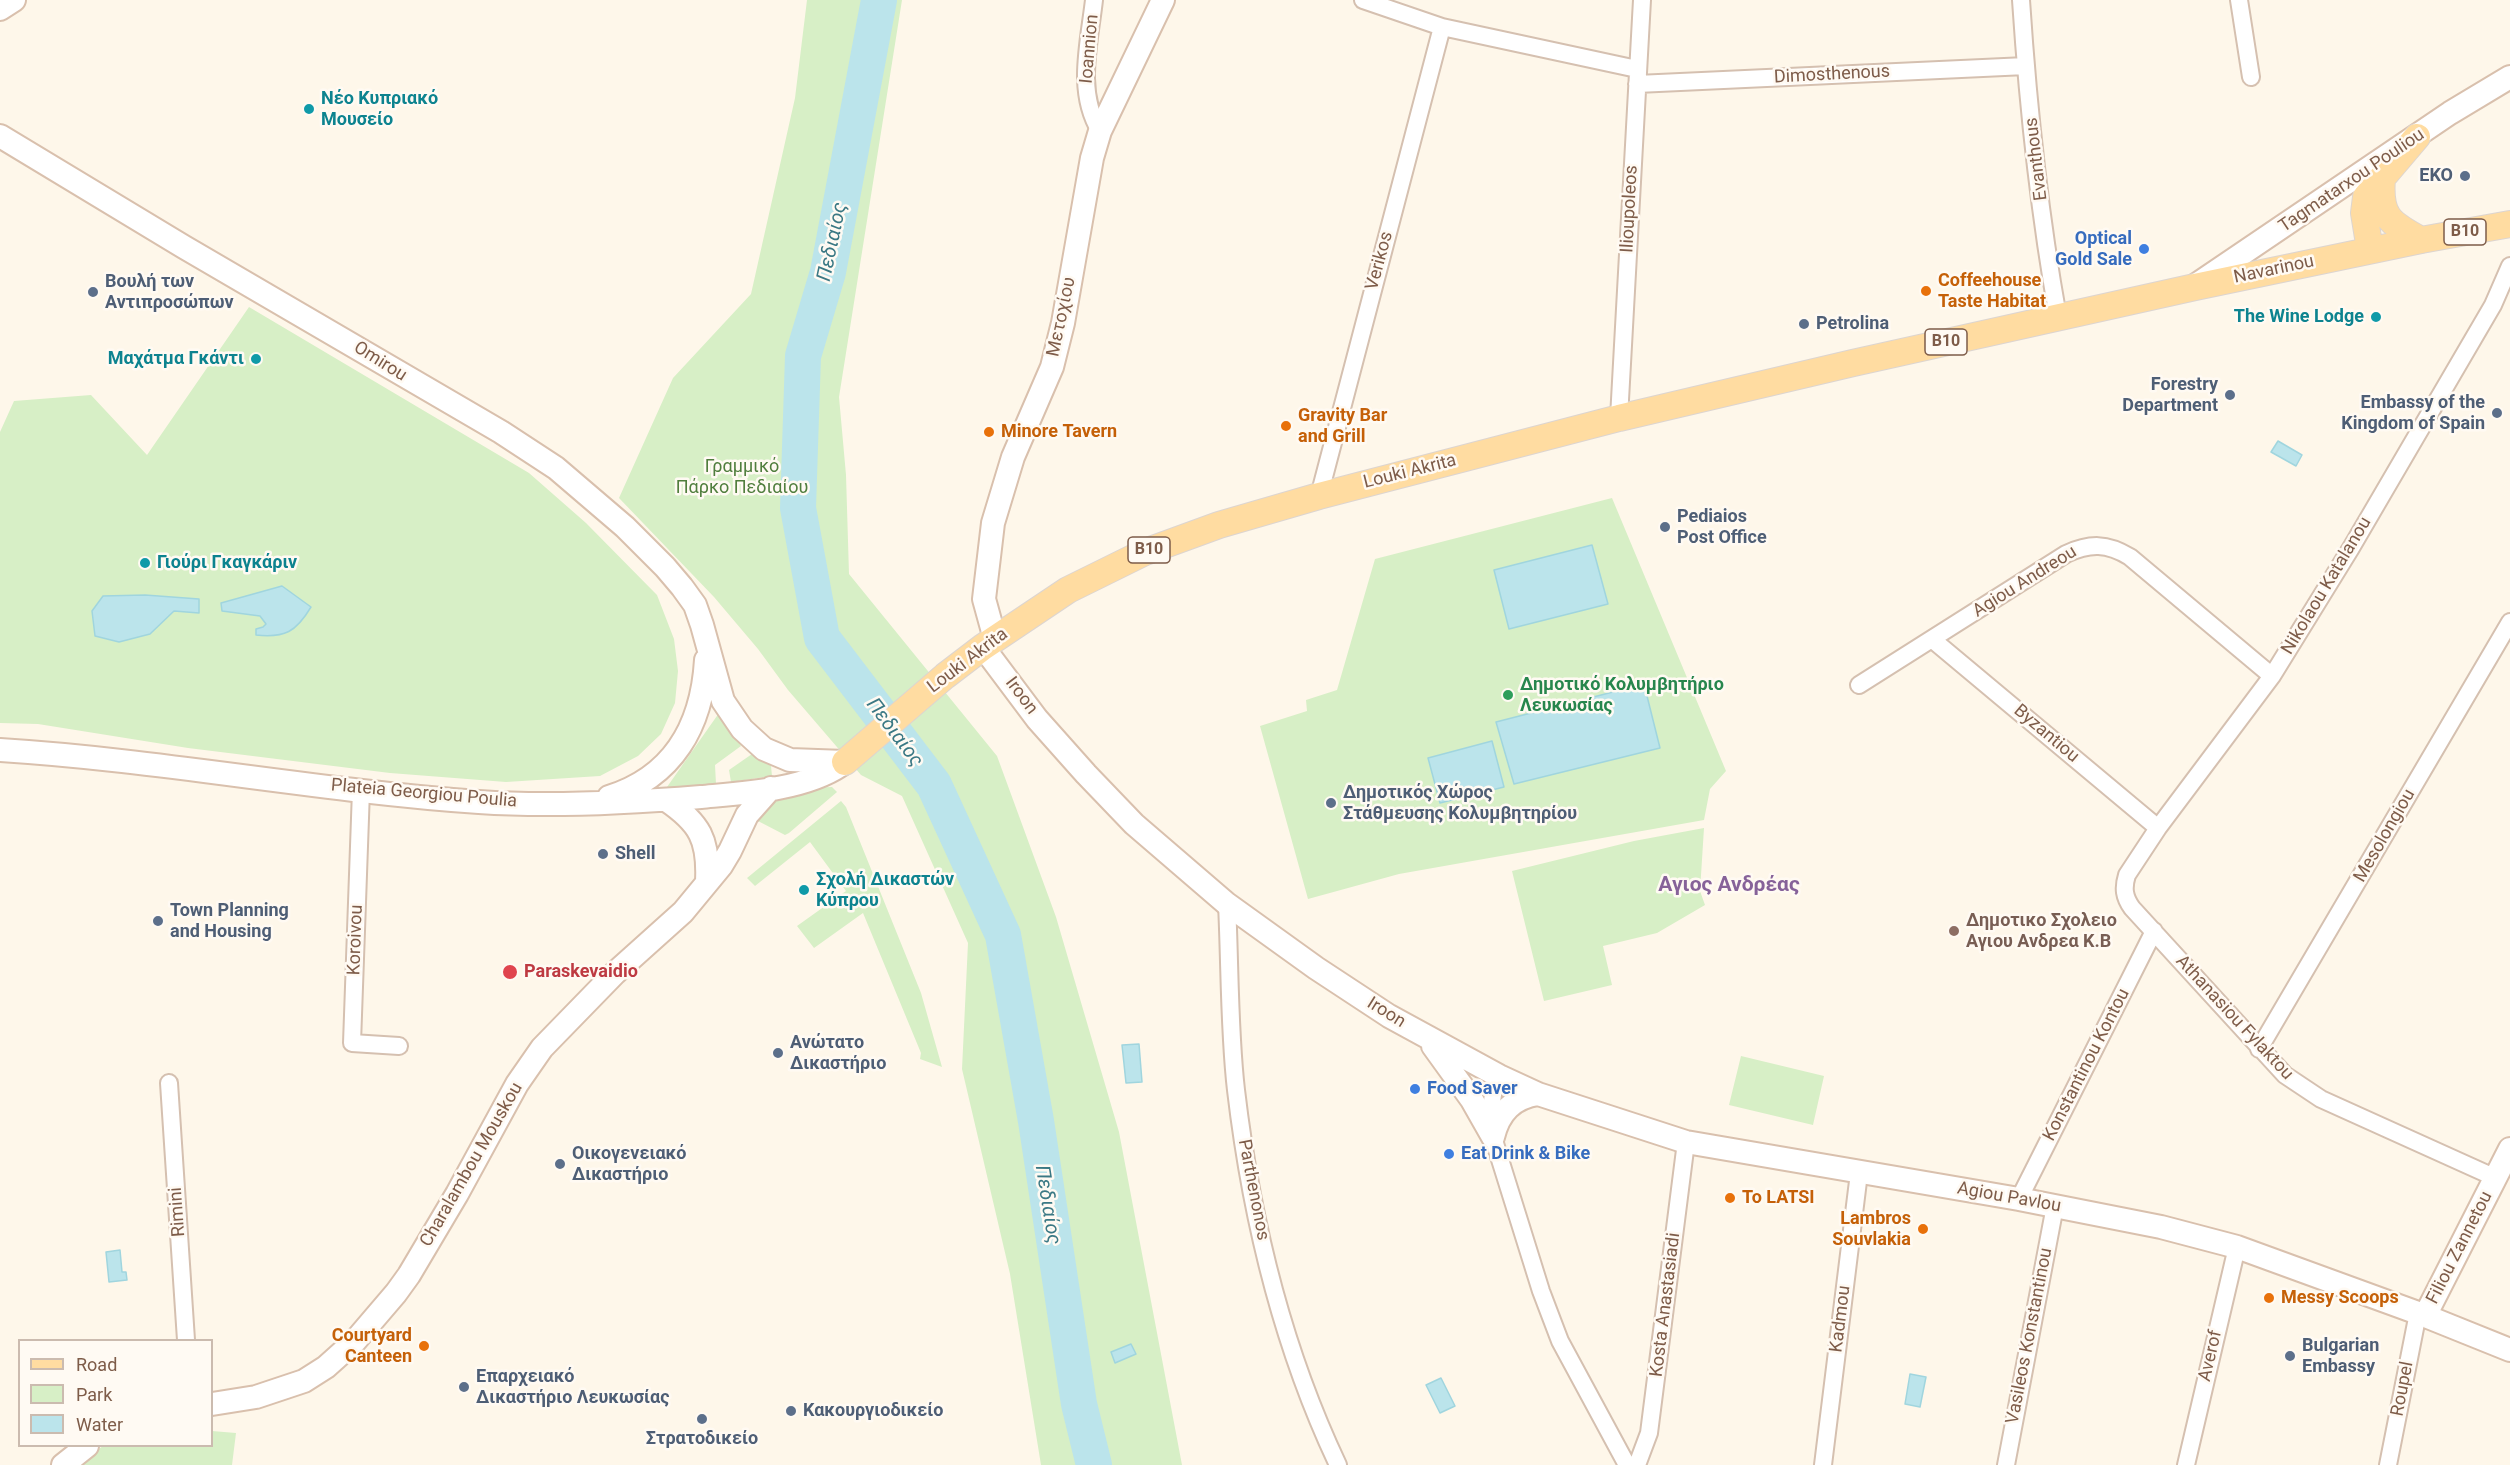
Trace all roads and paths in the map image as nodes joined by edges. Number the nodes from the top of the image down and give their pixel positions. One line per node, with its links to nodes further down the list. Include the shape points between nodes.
1 (14, 0): 8 (main road)
2 (1094, 0): 14 (street, Ioannion, via 1086,87 1092,117)
3 (1163, 0): 14 (main road, Μετοχίου)
4 (1363, 0): 9 (street, Dimosthenous)
5 (1642, 0): 11 (street, Ilioupoleos)
6 (2021, 0): 10 (street, Evanthous)
7 (2239, 0): 12 (street)
8 (0, 9)
9 (1442, 27): 11 (street, Dimosthenous); 25 (street, Verikos)
10 (2026, 66): 11 (street, Dimosthenous); 23 (street, Evanthous, via 2051,278)
11 (1637, 77): 24 (street, Ilioupoleos)
12 (2251, 77)
13 (2510, 77): 16 (main road, Tagmatarxou Pouliou)
14 (1100, 131): 28 (main road, Μετοχίου, via 1052,367 1013,457 993,523 984,599)
15 (0, 136): 29 (main road, Omirou, via 556,468 666,567 695,605)
16 (2417, 137): 17 (main road); 22 (main road, Tagmatarxou Pouliou)
17 (2382, 178): 19 (main road, via 2381,200 2388,218); 20 (main road, via 2364,203)
18 (2510, 224): 19 (main road, Navarinou / B10)
19 (2421, 240): 20 (main road, Navarinou / B10)
20 (2370, 250): 22 (main road, Navarinou / B10)
21 (2510, 266): 30 (street, Nikolaou Katalanou, via 2481,326)
22 (2195, 286): 23 (main road, Navarinou / B10)
23 (2048, 319): 24 (main road, Louki Akrita / B10)
24 (1619, 418): 25 (main road, Louki Akrita / B10)
25 (1318, 496): 28 (main road, Louki Akrita / B10, via 1145,552 1068,590)
26 (2510, 622): 45 (street, Mesolongiou)
27 (1933, 640): 30 (street, Agiou Andreou, via 2066,554 2098,545 2115,548 2130,557); 31 (street, Agiou Andreou); 38 (street, Byzantiou)
28 (989, 643): 33 (main road, Louki Akrita / B10); 41 (main road, Iroon, via 1037,719 1086,774 1134,824)
29 (706, 645): 33 (main road, Omirou, via 723,701 755,742 790,760); 37 (main road, Omirou, via 702,696 683,741 645,782)
30 (2272, 676): 38 (street, Nikolaou Katalanou)
31 (1859, 685)
32 (0, 750): 35 (main road, Plateia Georgiou Poulia)
33 (846, 762): 34 (main road, Plateia Georgiou Poulia, via 819,777)
34 (771, 788): 36 (main road, Plateia Georgiou Poulia); 39 (main road, Charalambou Mouskou, via 755,804 730,851)
35 (361, 790): 37 (main road, Plateia Georgiou Poulia, via 481,802); 44 (street, Koroivou, via 352,1043)
36 (666, 800): 37 (main road, Plateia Georgiou Poulia); 39 (main road, via 686,814 702,834)
37 (591, 803)
38 (2158, 828): 40 (street, Nikolaou Katalanou, via 2127,875)
39 (707, 881): 60 (main road, Charalambou Mouskou, via 683,912 615,973 542,1048 517,1084 409,1275 355,1341 304,1381 256,1397)
40 (2124, 892): 42 (street, Athanasiou Fylaktou, via 2132,908)
41 (1227, 904): 43 (main road, Iroon, via 1316,968); 63 (street, Parthenonos, via 1236,1088 1251,1189 1264,1250 1301,1374)
42 (2154, 931): 45 (street, Athanasiou Fylaktou); 54 (street, Konstantinou Kontou)
43 (1427, 1038): 46 (main road, Iroon); 49 (main road, via 1461,1083)
44 (399, 1046)
45 (2259, 1049): 53 (street, Athanasiou Fylaktou, via 2285,1075 2320,1098)
46 (1499, 1076): 48 (main road, Agiou Pavlou); 49 (street, via 1491,1108)
47 (169, 1083): 58 (street, Rimini)
48 (1538, 1094): 49 (main road, via 1508,1106 1498,1119); 50 (main road, Agiou Pavlou)
49 (1493, 1137): 64 (street, via 1540,1291 1560,1341)
50 (1686, 1142): 52 (main road, Agiou Pavlou); 65 (street, Kosta Anastasiadi, via 1649,1433)
51 (2510, 1149): 53 (main road, Filiou Zannetou)
52 (1859, 1173): 54 (main road, Agiou Pavlou); 66 (street, Kadmou)
53 (2496, 1178): 57 (main road, Filiou Zannetou)
54 (2019, 1199): 55 (main road, Agiou Pavlou)
55 (2055, 1206): 56 (main road, Agiou Pavlou, via 2162,1227); 67 (street, Vasileos Konstantinou)
56 (2237, 1247): 57 (main road, Agiou Pavlou); 68 (street, Averof)
57 (2421, 1314): 59 (main road, Agiou Pavlou); 69 (street, Roupel)
58 (186, 1339)
59 (2510, 1350)
60 (213, 1404)
61 (86, 1447): 62 (main road)
62 (63, 1465)
63 (1338, 1465)
64 (1627, 1465)
65 (1637, 1465)
66 (1823, 1465)
67 (2006, 1465)
68 (2186, 1465)
69 (2388, 1465)

